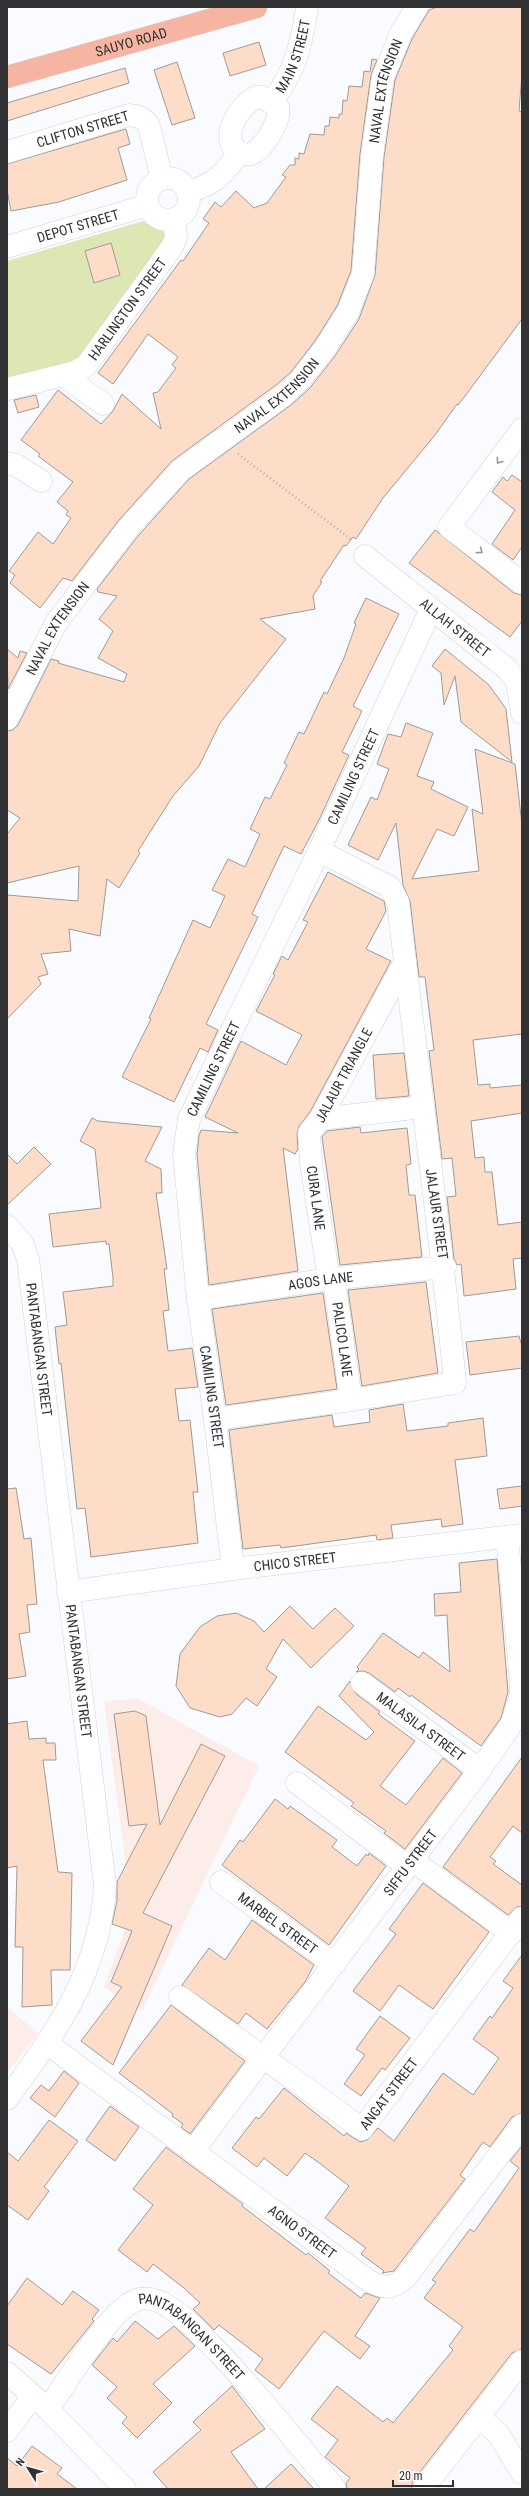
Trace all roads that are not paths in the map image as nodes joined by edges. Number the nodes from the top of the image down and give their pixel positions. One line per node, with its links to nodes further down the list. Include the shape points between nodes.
1 (256, 7): 4 (main road, SAUYO ROAD)
2 (307, 7): 5 (street, MAIN STREET, via 302,41 296,60 288,79)
3 (417, 7): 23 (street, NAVAL EXTENSION, via 401,33 383,77 372,156 363,274 348,312 300,380 284,395 170,480 88,578 56,623)
4 (7, 77)
5 (272, 102): 7 (street, via 280,113 276,125 258,150 245,155); 7 (street, via 262,97 252,100 232,127 229,133 230,143)
6 (7, 152): 8 (street, CLIFTON STREET, via 135,115 146,120 149,126)
7 (239, 153): 9 (street, via 223,175 212,183)
8 (162, 179): 9 (street, via 178,180); 10 (street, via 150,189)
9 (188, 192): 11 (street, via 187,208)
10 (148, 205): 11 (street, via 155,216 161,219); 12 (street, DEPOT STREET)
11 (174, 219): 13 (street, HARLINGTON STREET, via 176,238 172,247 93,358 75,372)
12 (7, 247)
13 (63, 375): 14 (street, HARLINGTON STREET); 15 (street)
14 (7, 389)
15 (104, 404)
16 (522, 430): 20 (street, one-way to 20, via 449,527)
17 (7, 463): 18 (street, via 16,465)
18 (41, 481)
19 (365, 556): 21 (street, ALLAH STREET)
20 (522, 583)
21 (431, 608): 22 (street, ALLAH STREET, via 507,668 517,681); 24 (street, CAMILING STREET)
22 (522, 713)
23 (7, 719)
24 (319, 851): 25 (street, JALAUR STREET, via 390,886 398,902); 31 (street, CAMILING STREET, via 189,1119 184,1154)
25 (405, 961): 26 (street, JALAUR STREET); 27 (street, JALAUR TRIANGLE)
26 (422, 1107): 27 (street, JALAUR TRIANGLE); 29 (street, JALAUR STREET)
27 (320, 1119): 30 (street, CURA LANE, via 309,1133 311,1163)
28 (7, 1226): 36 (street, PANTABANGAN STREET, via 22,1243 28,1259)
29 (444, 1268): 30 (street, AGOS LANE); 32 (street, JALAUR STREET, via 455,1383)
30 (331, 1279): 31 (street, AGOS LANE); 32 (street, PALICO LANE)
31 (198, 1298): 33 (street, CAMILING STREET)
32 (351, 1400): 33 (street, JALAUR STREET)
33 (215, 1418): 35 (street, CAMILING STREET)
34 (514, 1536): 35 (street, CHICO STREET); 38 (street, SIFFU STREET, via 521,1694 512,1724)
35 (233, 1569): 36 (street, CHICO STREET)
36 (68, 1592): 45 (street, PANTABANGAN STREET, via 105,1886 104,1912 99,1937 86,1973)
37 (362, 1683): 38 (street, MALASILA STREET)
38 (480, 1770): 40 (street, SIFFU STREET)
39 (296, 1783): 40 (street)
40 (410, 1863): 42 (street); 43 (street, SIFFU STREET)
41 (221, 1882): 43 (street, MARBEL STREET)
42 (516, 1926): 46 (street, ANGAT STREET, via 362,2129)
43 (334, 1964): 46 (street, SIFFU STREET)
44 (180, 1997): 46 (street, ANGAT STREET)
45 (48, 2044): 47 (street, PANTABANGAN STREET); 49 (street, AGNO STREET)
46 (265, 2057): 49 (street, SIFFU STREET)
47 (7, 2099)
48 (522, 2125): 49 (street, AGNO STREET, via 406,2277 391,2288 383,2288 366,2279)
49 (194, 2151)
50 (522, 2361): 53 (street)
51 (7, 2373): 52 (street)
52 (41, 2403): 54 (street, PANTABANGAN STREET); 56 (street); 57 (street, PANTABANGAN STREET, via 126,2305 139,2299 153,2299 186,2320 246,2381)
53 (480, 2417): 55 (street, via 499,2435); 58 (street)
54 (7, 2431)
55 (522, 2473)
56 (125, 2489)
57 (334, 2489)
58 (423, 2489)

